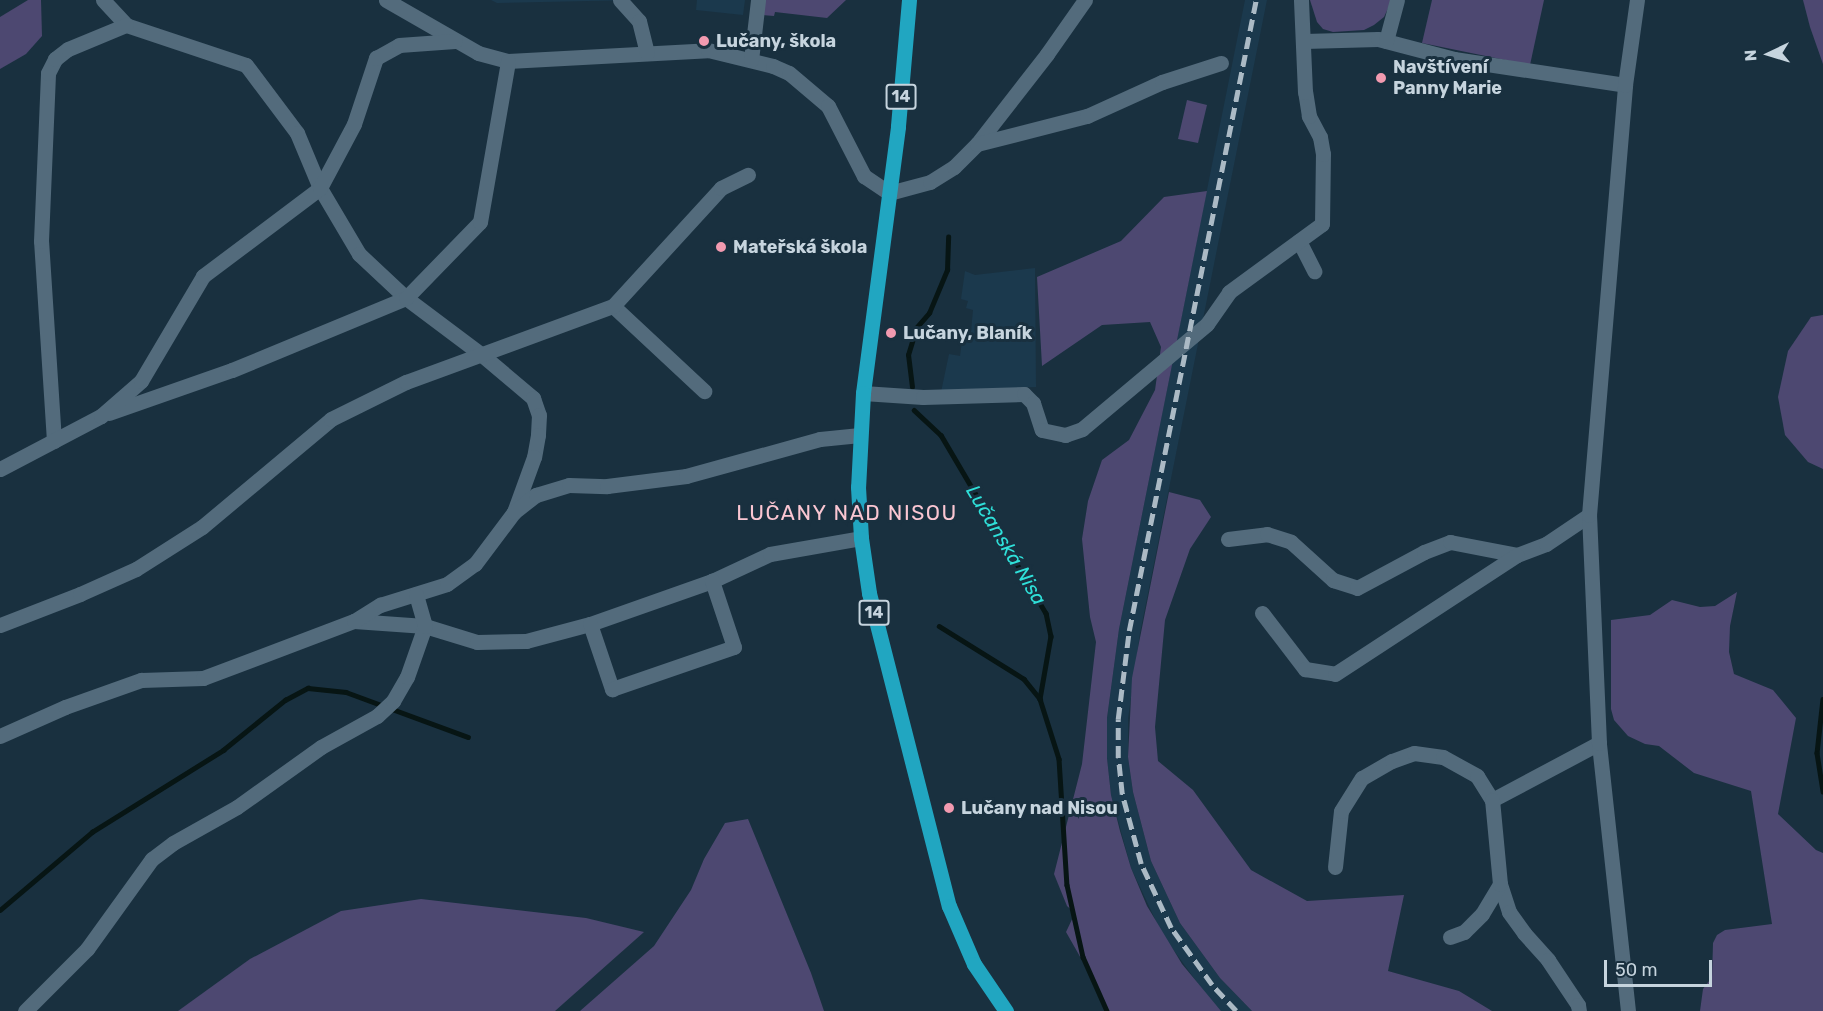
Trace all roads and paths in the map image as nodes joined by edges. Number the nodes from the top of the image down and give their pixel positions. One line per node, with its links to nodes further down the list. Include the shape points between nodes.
1 (103, 0): 10 (street)
2 (386, 0): 11 (street)
3 (620, 0): 14 (street, via 639,21)
4 (758, 0): 15 (street)
5 (909, 0): 22 (main road, 14)
6 (1085, 0): 19 (street)
7 (1301, 0): 12 (street)
8 (1397, 0): 13 (street)
9 (1636, 0): 18 (street)
10 (126, 26): 21 (street, via 246,65 297,133); 32 (street, via 68,49 55,59 48,73 41,241)
11 (455, 41): 16 (street, via 478,53); 21 (street, via 399,45 376,58 354,124)
12 (1304, 41): 13 (street); 23 (street, via 1309,116 1320,136 1323,154 1322,224)
13 (1386, 41): 18 (street, via 1454,59)
14 (647, 53): 15 (street, via 708,50); 16 (street)
15 (752, 60): 22 (street, via 789,73 811,89 828,106 864,176)
16 (508, 61): 25 (street, via 480,222)
17 (1221, 63): 19 (street, via 1162,82 1087,117)
18 (1625, 85): 35 (street)
19 (977, 144): 22 (street, via 954,167 930,182)
20 (748, 175): 26 (street, via 722,188)
21 (320, 188): 25 (street, via 359,254); 30 (street, via 203,276 141,381)
22 (889, 193): 29 (main road, 14)
23 (1299, 241): 24 (street); 29 (street, via 1229,292 1207,324 1141,381 1082,429 1065,435 1042,430 1034,403 1024,394 923,397)
24 (1314, 271)
25 (406, 298): 27 (street); 30 (street, via 232,370)
26 (613, 306): 27 (street); 28 (street)
27 (482, 355): 34 (street, via 533,398 539,415 534,457); 44 (street, via 406,382 331,419 202,527 136,569)
28 (704, 392)
29 (863, 393): 31 (main road, 14)
30 (101, 416): 32 (street)
31 (860, 435): 34 (street, via 820,439 686,476 607,486 569,485 536,495); 36 (main road, 14)
32 (54, 441): 33 (street)
33 (0, 469)
34 (514, 512): 40 (street, via 475,564 447,584)
35 (1589, 515): 38 (street, via 1546,544); 47 (street)
36 (861, 538): 39 (street, via 770,554); 53 (main road, 14, via 869,592 949,906 974,964)
37 (1228, 539): 38 (street, via 1267,534 1291,542 1333,580 1357,588 1450,542)
38 (1517, 555): 41 (street, via 1335,674 1305,669)
39 (712, 581): 43 (street); 43 (street, via 734,647 723,651 612,689)
40 (416, 594): 42 (street, via 380,605); 45 (street)
41 (1262, 613)
42 (354, 621): 45 (street); 46 (street, via 203,678 141,681 64,707)
43 (590, 624): 45 (street, via 526,641 477,642)
44 (0, 625)
45 (425, 626): 52 (street, via 393,701 376,716 321,747 237,807 152,859 87,949)
46 (0, 736)
47 (1599, 742): 48 (street); 55 (street)
48 (1492, 800): 49 (street, via 1478,776 1443,757 1414,753 1392,760 1362,778 1341,811); 50 (street)
49 (1335, 867)
50 (1500, 884): 51 (street, via 1482,914 1464,932); 54 (street, via 1509,912 1553,967)
51 (1449, 938)
52 (25, 1011)
53 (1006, 1011)
54 (1579, 1011)
55 (1628, 1011)

